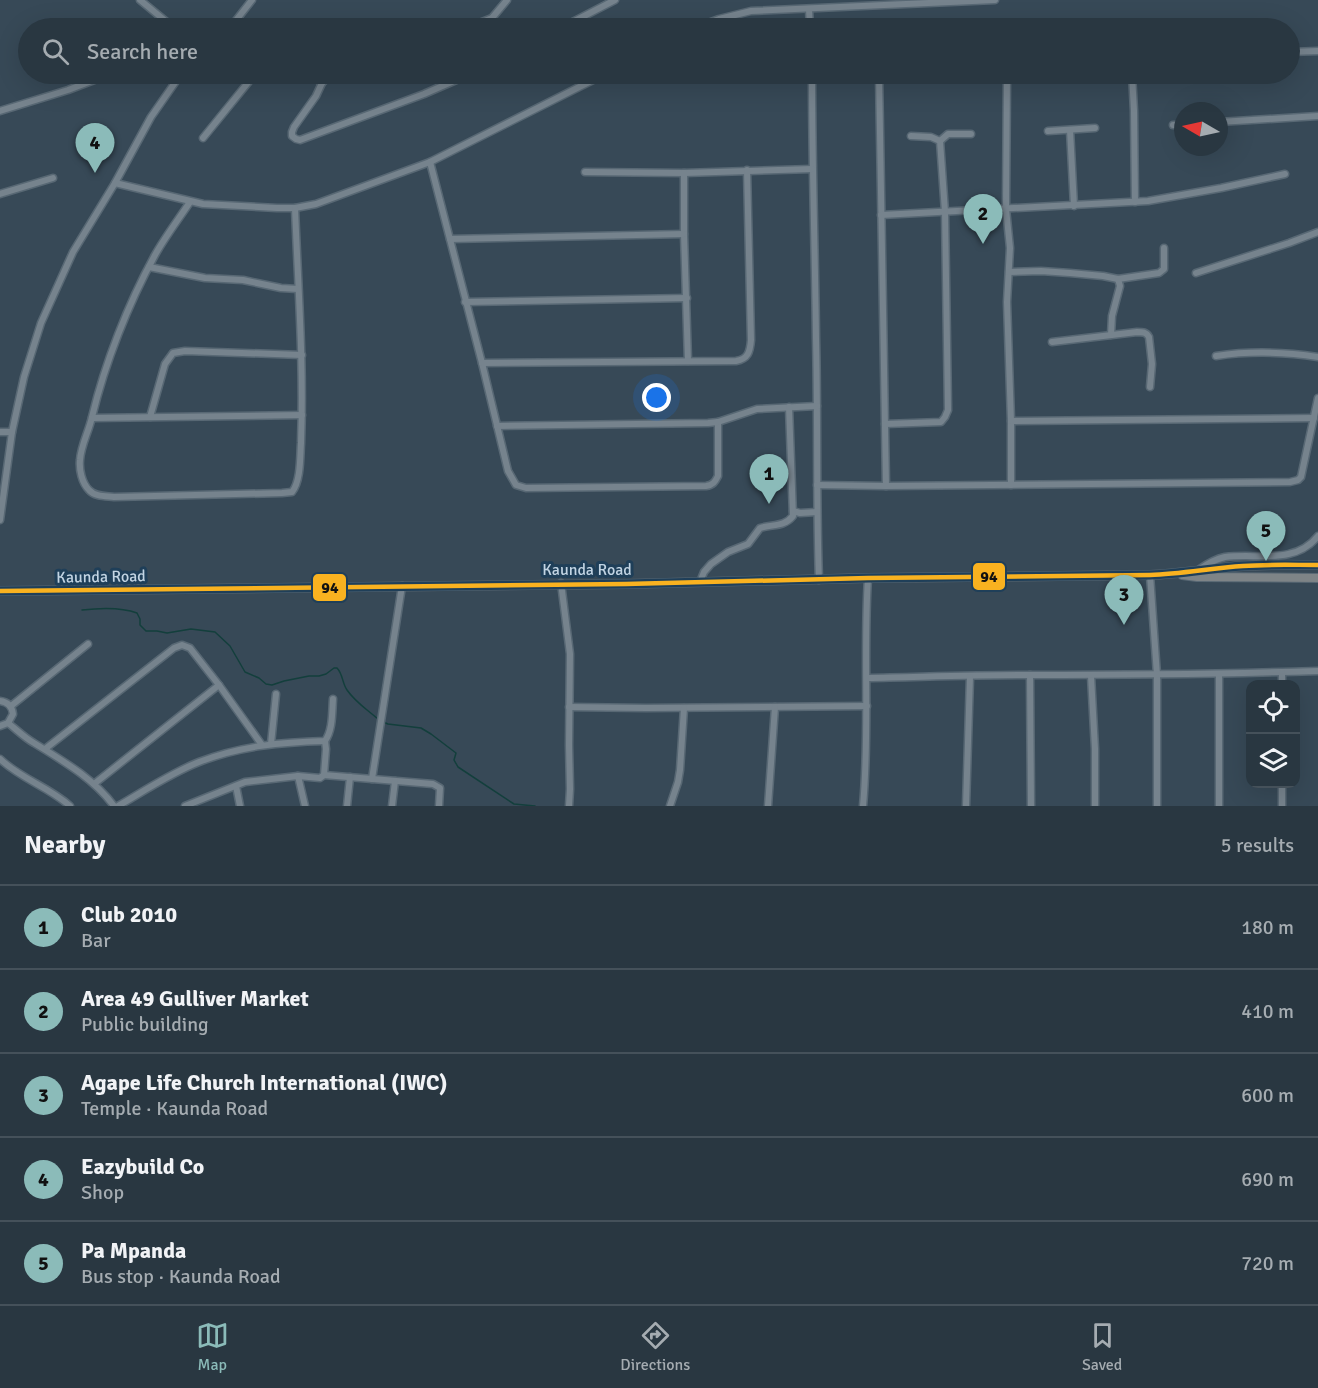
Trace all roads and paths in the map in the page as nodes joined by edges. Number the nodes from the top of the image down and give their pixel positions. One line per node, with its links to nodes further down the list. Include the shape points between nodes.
1 (140, 0): 8 (street)
2 (252, 0): 9 (street)
3 (507, 0): 10 (street)
4 (615, 0): 11 (street)
5 (995, 0): 6 (street)
6 (876, 3): 7 (street)
7 (809, 9): 12 (street, via 741,12); 13 (street)
8 (162, 18)
9 (238, 18)
10 (492, 18)
11 (580, 18)
12 (722, 18)
13 (809, 18)
14 (1318, 51): 15 (street)
15 (1300, 52)
16 (84, 84): 26 (street)
17 (173, 84): 43 (street)
18 (247, 84): 34 (street)
19 (322, 84): 20 (street, via 294,127 292,136 296,139)
20 (447, 84)
21 (585, 84): 36 (street)
22 (812, 84): 37 (street)
23 (879, 84): 51 (street)
24 (1007, 84): 49 (street)
25 (1133, 84): 46 (street)
26 (0, 111)
27 (1318, 116): 28 (street)
28 (1228, 121)
29 (1070, 129): 30 (street); 31 (street); 47 (street)
30 (1095, 129)
31 (1048, 131)
32 (971, 134): 35 (street, via 948,134)
33 (911, 136): 35 (street)
34 (203, 138)
35 (940, 141): 50 (street)
36 (430, 162): 48 (street, via 337,197); 54 (street)
37 (812, 169): 38 (street); 72 (street)
38 (747, 170): 40 (street); 68 (street, via 750,349 742,360)
39 (585, 172): 40 (street)
40 (684, 173): 53 (street)
41 (1285, 174): 46 (street)
42 (53, 178): 44 (street)
43 (115, 183): 45 (street); 83 (street, via 73,252 41,323)
44 (0, 194)
45 (190, 202): 48 (street); 56 (street)
46 (1135, 202): 47 (street)
47 (1074, 206): 49 (street)
48 (295, 208): 60 (street)
49 (1006, 209): 50 (street); 57 (street)
50 (945, 212): 51 (street); 80 (street, via 948,410 941,422)
51 (881, 215): 80 (street)
52 (1318, 232): 58 (street)
53 (684, 234): 54 (street); 61 (street)
54 (450, 239): 62 (street)
55 (1164, 248): 59 (street, via 1164,268 1159,273)
56 (149, 267): 60 (street); 76 (street, via 106,365)
57 (1009, 272): 59 (street, via 1060,272); 78 (street)
58 (1196, 273)
59 (1118, 279): 63 (street)
60 (298, 289): 65 (street)
61 (687, 298): 62 (street); 68 (street)
62 (465, 302): 69 (street)
63 (1111, 335): 64 (street); 70 (street, via 1147,333 1152,364)
64 (1052, 342)
65 (302, 355): 74 (street); 75 (street, via 172,353 165,364)
66 (1216, 356): 67 (street)
67 (1318, 357)
68 (688, 360): 69 (street)
69 (482, 363): 81 (street)
70 (1150, 387)
71 (1318, 398): 77 (street)
72 (817, 406): 73 (street); 84 (street)
73 (789, 407): 79 (street, via 757,409); 87 (street)
74 (302, 415): 75 (street); 76 (street, via 300,461 292,492 114,497 90,492 82,477 79,463)
75 (150, 417): 76 (street)
76 (92, 418)
77 (1314, 418): 78 (street); 85 (street, via 1301,477 1290,482)
78 (1011, 421): 85 (street)
79 (718, 422): 81 (street); 81 (street, via 718,476 711,485 640,487 519,487 508,471)
80 (885, 424): 86 (street)
81 (497, 426)
82 (0, 432): 83 (street)
83 (12, 432): 89 (street)
84 (817, 485): 86 (street); 88 (street)
85 (1011, 485): 86 (street)
86 (886, 486)
87 (793, 511): 88 (street); 98 (street, via 788,521 760,528 748,544 711,564)
88 (817, 512): 97 (street)
89 (0, 520)
90 (1318, 536): 92 (street, via 1300,551 1275,557 1224,557)
91 (1318, 565): 92 (main road, Kaunda Road)
92 (1199, 570): 93 (main road, Kaunda Road)
93 (1174, 574): 94 (main road, Kaunda Road); 96 (main road, Kaunda Road)
94 (1150, 575): 95 (main road, Kaunda Road); 107 (street)
95 (868, 578): 97 (main road, Kaunda Road); 110 (street)
96 (1318, 578)
97 (819, 580): 98 (main road, Kaunda Road)
98 (700, 582): 99 (main road, Kaunda Road)
99 (561, 583): 100 (main road, Kaunda Road); 118 (street, via 570,654)
100 (402, 586): 101 (main road, Kaunda Road); 131 (street)
101 (0, 591)
102 (88, 644): 116 (street)
103 (1318, 671): 104 (street)
104 (1282, 673): 105 (street); 111 (street)
105 (1219, 674): 107 (street); 153 (street)
106 (1030, 675): 108 (street); 109 (street); 150 (street)
107 (1157, 675): 108 (street); 152 (street)
108 (1091, 676): 151 (street)
109 (969, 677): 110 (street); 149 (street)
110 (867, 678): 117 (street)
111 (1282, 680)
112 (219, 686): 125 (street); 126 (street, via 190,648 182,645); 133 (street)
113 (276, 694): 124 (street)
114 (333, 699): 123 (street)
115 (0, 701): 116 (street)
116 (11, 706): 121 (street, via 13,714)
117 (867, 706): 119 (street); 148 (street)
118 (569, 707): 120 (street); 145 (street)
119 (775, 707): 120 (street); 147 (street)
120 (684, 708): 146 (street, via 680,770)
121 (8, 723): 122 (street); 126 (street)
122 (0, 726)
123 (325, 741): 124 (street); 128 (street)
124 (271, 744): 125 (street)
125 (262, 745): 138 (street, via 197,762)
126 (45, 749): 133 (street)
127 (0, 759): 136 (street)
128 (324, 775): 129 (street); 130 (street)
129 (298, 776): 134 (street); 141 (street)
130 (350, 777): 131 (street); 142 (street)
131 (372, 779): 132 (street)
132 (395, 781): 143 (street); 144 (street, via 437,786)
133 (94, 784): 137 (street)
134 (236, 786): 139 (street); 140 (street)
135 (1282, 788): 154 (street)
136 (70, 806)
137 (114, 806)
138 (118, 806)
139 (185, 806)
140 (240, 806)
141 (305, 806)
142 (346, 806)
143 (392, 806)
144 (439, 806)
145 (569, 806)
146 (670, 806)
147 (768, 806)
148 (863, 806)
149 (966, 806)
150 (1031, 806)
151 (1095, 806)
152 (1157, 806)
153 (1219, 806)
154 (1282, 806)

